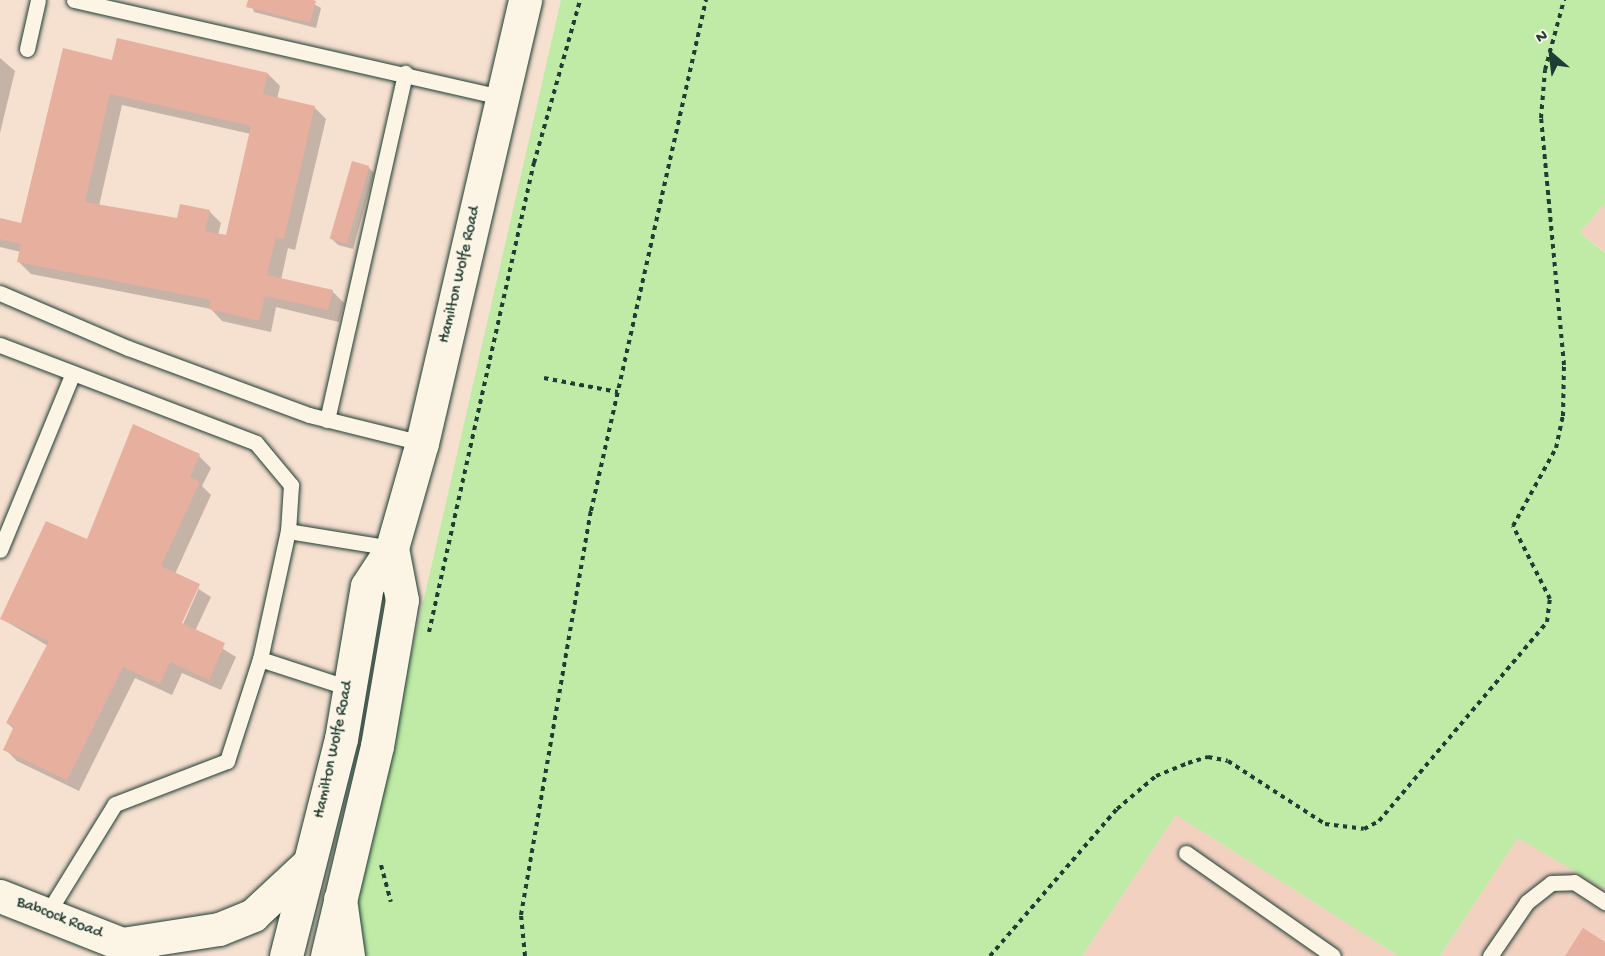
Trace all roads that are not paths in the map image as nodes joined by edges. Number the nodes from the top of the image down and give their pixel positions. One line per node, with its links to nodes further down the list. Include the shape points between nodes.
1 (38, 0): 4 (lane)
2 (74, 0): 5 (lane)
3 (525, 0): 6 (street, Hamilton Wolfe Road)
4 (27, 50)
5 (405, 73): 6 (lane); 10 (lane)
6 (502, 97): 11 (street, Hamilton Wolfe Road)
7 (0, 292): 10 (lane, via 128,348)
8 (0, 345): 9 (lane)
9 (74, 373): 12 (lane, via 256,443 291,485); 14 (lane)
10 (327, 420): 11 (lane)
11 (422, 443): 13 (street, Hamilton Wolfe Road)
12 (288, 531): 13 (lane); 15 (lane)
13 (392, 548): 16 (street, Hamilton Wolfe Road, via 367,586); 20 (street, Hamilton Wolfe Road, via 402,600 377,746)
14 (0, 550)
15 (260, 659): 16 (lane); 22 (lane, via 227,760 115,804)
16 (349, 688): 18 (street, Hamilton Wolfe Road)
17 (1186, 853): 28 (lane)
18 (309, 862): 23 (street, via 253,915 219,929); 25 (street, Hamilton Wolfe Road)
19 (0, 896): 22 (street, Babcock Road)
20 (340, 899): 26 (street, Hamilton Wolfe Road); 27 (street)
21 (1605, 902): 29 (lane, via 1574,882 1551,884 1527,902)
22 (47, 914): 23 (street, Babcock Road)
23 (122, 944): 24 (street, Babcock Road)
24 (152, 956)
25 (286, 956)
26 (327, 956)
27 (348, 956)
28 (1333, 956)
29 (1490, 956)

